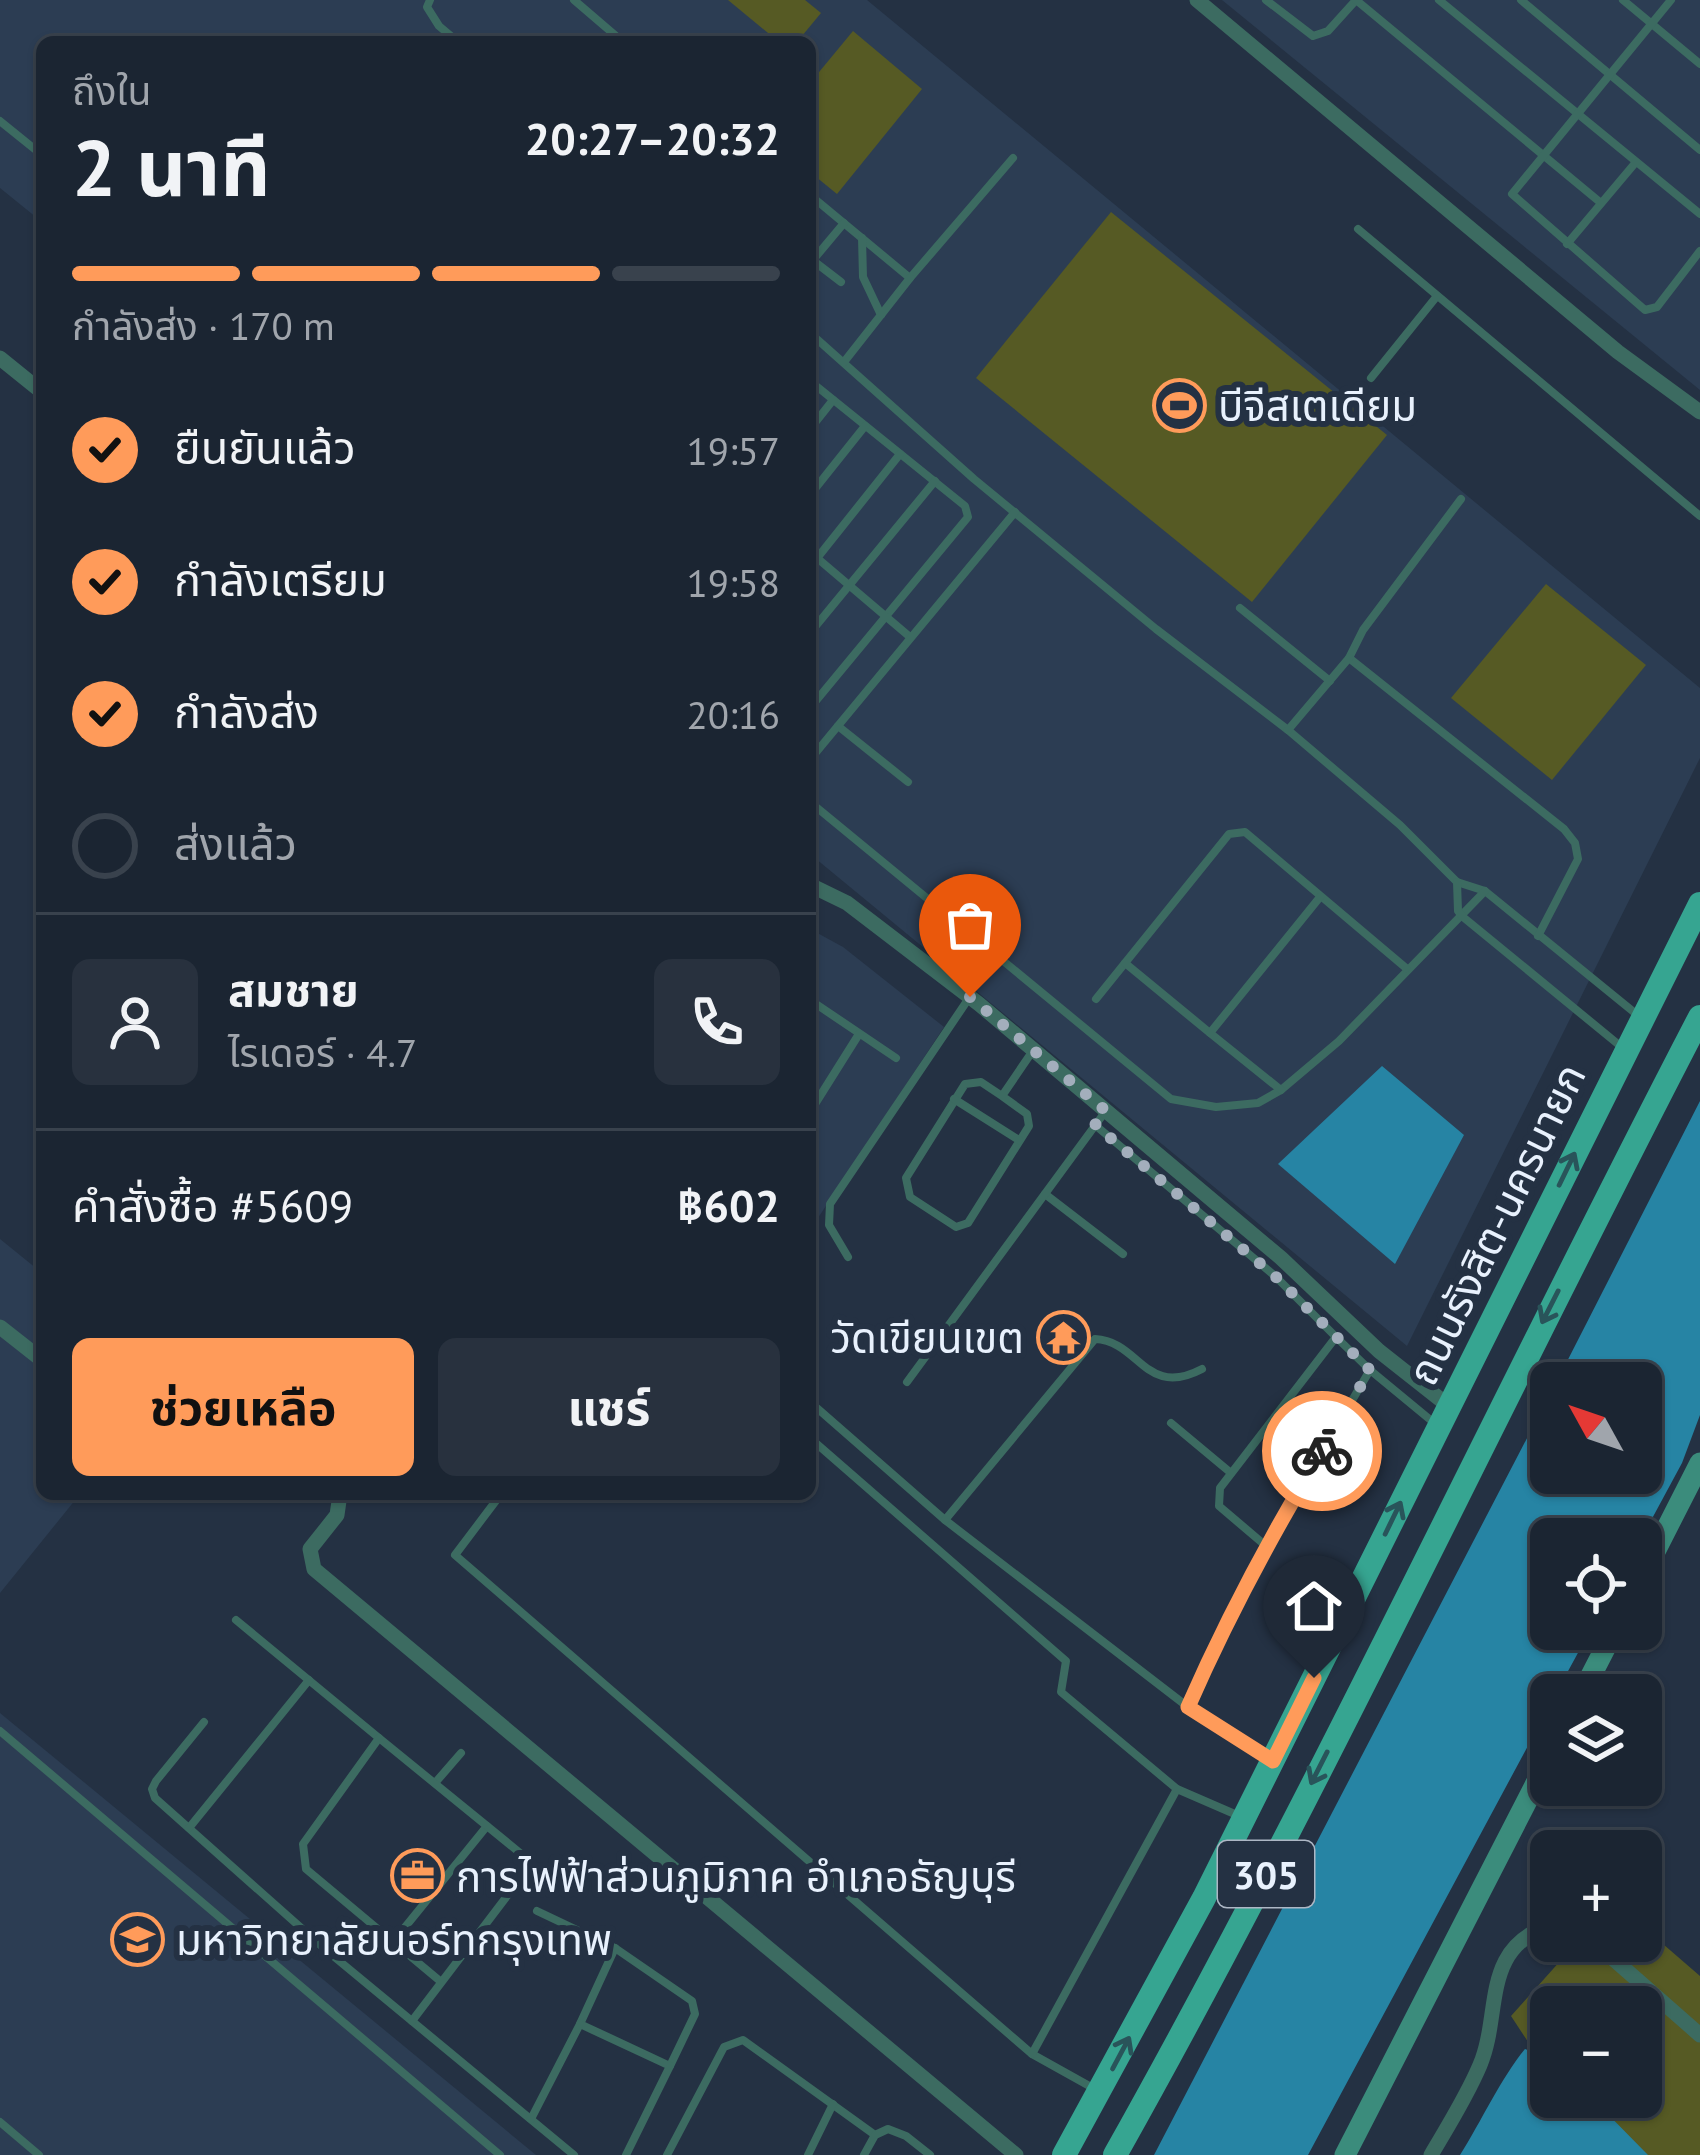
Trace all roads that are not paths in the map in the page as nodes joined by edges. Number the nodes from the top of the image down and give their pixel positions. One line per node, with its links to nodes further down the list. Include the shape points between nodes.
1 (430, 0): 11 (lane, via 427,7)
2 (574, 0): 12 (lane)
3 (1197, 0): 43 (street)
4 (1265, 0): 5 (lane, via 1313,36)
5 (1356, 0): 19 (lane)
6 (1439, 0): 15 (lane)
7 (1521, 0): 14 (lane)
8 (1623, 0): 10 (lane)
9 (1671, 0): 10 (lane)
10 (1652, 24): 13 (lane); 14 (lane)
11 (451, 36)
12 (613, 36)
13 (1700, 64)
14 (1609, 75): 15 (lane); 18 (lane)
15 (1577, 113): 19 (lane); 21 (lane)
16 (0, 121): 17 (lane)
17 (36, 150)
18 (1700, 150)
19 (1542, 155): 23 (lane); 28 (lane, via 1512,194)
20 (1013, 158): 32 (lane)
21 (1636, 162): 23 (lane); 24 (lane)
22 (816, 201): 25 (lane)
23 (1601, 203): 28 (lane)
24 (1700, 214)
25 (844, 223): 27 (lane); 30 (lane)
26 (1358, 229): 34 (lane)
27 (862, 238): 32 (lane); 35 (lane, via 863,277)
28 (1567, 244): 29 (lane, via 1651,311)
29 (1700, 251)
30 (816, 254)
31 (816, 262): 33 (lane)
32 (910, 278): 35 (lane)
33 (841, 282)
34 (1437, 296): 39 (lane); 51 (lane)
35 (881, 316): 38 (lane)
36 (816, 338): 38 (lane)
37 (0, 358): 41 (street)
38 (844, 362): 50 (lane)
39 (1371, 378)
40 (816, 386): 42 (lane)
41 (36, 387)
42 (833, 400): 44 (lane); 45 (lane)
43 (1700, 412)
44 (816, 421)
45 (865, 426): 46 (lane); 48 (lane)
46 (900, 454): 47 (lane); 52 (lane)
47 (935, 481): 54 (lane); 56 (lane, via 968,517)
48 (816, 487)
49 (1461, 499): 59 (lane)
50 (1015, 512): 58 (lane); 63 (lane)
51 (1700, 516)
52 (816, 554)
53 (816, 562): 54 (lane)
54 (850, 586): 56 (lane); 57 (lane)
55 (1240, 608): 60 (lane)
56 (887, 617): 58 (lane); 61 (lane)
57 (816, 626)
58 (910, 637): 62 (lane)
59 (1349, 658): 60 (lane); 73 (lane, via 1575,843 1578,859)
60 (1330, 681): 63 (lane)
61 (816, 701)
62 (838, 726): 64 (lane); 65 (lane)
63 (1288, 730): 67 (lane)
64 (816, 752)
65 (908, 782)
66 (816, 807): 87 (lane, via 1171,1099 1216,1107 1258,1103)
67 (1457, 882): 69 (lane); 72 (lane)
68 (816, 888): 77 (street)
69 (1485, 891): 72 (lane); 73 (lane)
70 (1320, 897): 75 (lane, via 1237,830); 76 (lane); 82 (lane)
71 (1700, 904): 74 (main road, ถนนรังสิต-นครนายก / 305)
72 (1463, 917): 76 (lane); 85 (lane)
73 (1538, 935): 81 (lane)
74 (1687, 954): 81 (main road, ถนนรังสิต-นครนายก / 305)
75 (1125, 964): 78 (lane); 82 (lane)
76 (1406, 968): 87 (lane)
77 (970, 997): 84 (street); 95 (lane, via 830,1204 829,1225)
78 (1096, 999)
79 (816, 1004): 83 (lane)
80 (1700, 1017): 153 (main road, ถนนรังสิต-นครนายก / 305, one-way to 153)
81 (1641, 1018): 85 (main road, ถนนรังสิต-นครนายก / 305)
82 (1210, 1033): 87 (lane)
83 (860, 1034): 86 (lane); 90 (lane)
84 (1033, 1050): 88 (lane); 91 (street)
85 (1626, 1050): 103 (main road, ถนนรังสิต-นครนายก / 305, one-way to 85)
86 (896, 1058)
87 (1281, 1090)
88 (1002, 1096): 89 (lane, via 974,1081); 92 (lane, via 1030,1120)
89 (954, 1099): 92 (lane); 92 (lane, via 905,1187 956,1227 968,1223)
90 (816, 1103)
91 (1101, 1118): 93 (lane); 97 (lane); 103 (street, via 1281,1258)
92 (1019, 1141)
93 (1045, 1194): 94 (lane); 101 (lane)
94 (1123, 1254)
95 (848, 1257)
96 (0, 1327): 98 (street)
97 (1336, 1337): 100 (lane); 107 (lane)
98 (36, 1355)
99 (1202, 1369): 110 (lane, via 1173,1380 1095,1339)
100 (1370, 1370): 103 (lane); 112 (lane)
101 (908, 1382)
102 (816, 1407): 110 (lane)
103 (1444, 1417): 120 (main road, ถนนรังสิต-นครนายก / 305, one-way to 103)
104 (1171, 1423): 107 (lane)
105 (816, 1443): 122 (lane, via 1066,1661 1061,1692)
106 (1700, 1463): 111 (street)
107 (1231, 1473): 112 (lane, via 1219,1506)
108 (339, 1500): 151 (street, via 310,1549 314,1569)
109 (496, 1500): 136 (lane, via 455,1555)
110 (945, 1520): 115 (lane)
111 (1662, 1538)
112 (1266, 1546): 115 (lane)
113 (236, 1620): 114 (lane)
114 (309, 1681): 118 (lane); 126 (lane)
115 (1188, 1707): 120 (lane)
116 (204, 1722): 126 (lane, via 152,1789)
117 (0, 1731): 144 (lane)
118 (379, 1738): 121 (lane); 129 (lane, via 303,1844 303,1857 306,1869)
119 (461, 1753): 121 (lane)
120 (1273, 1761): 124 (main road, ถนนรังสิต-นครนายก / 305)
121 (436, 1783): 125 (lane)
122 (1177, 1790): 124 (lane); 136 (lane)
123 (1530, 1795): 154 (street)
124 (1244, 1818): 138 (main road, ถนนรังสิต-นครนายก / 305, one-way to 124)
125 (488, 1826): 129 (lane); 132 (lane, via 525,1857 526,1871)
126 (189, 1828): 133 (lane)
127 (537, 1911): 130 (lane)
128 (1530, 1935): 155 (street, via 1497,1974 1481,2062)
129 (393, 1942): 132 (lane)
130 (615, 1948): 134 (lane); 137 (lane, via 696,2007)
131 (1617, 1962): 135 (street)
132 (440, 1981): 133 (lane)
133 (412, 2021): 140 (lane)
134 (580, 2024): 137 (lane); 140 (lane)
135 (1700, 2035)
136 (1032, 2054): 138 (lane)
137 (670, 2066): 146 (lane)
138 (1100, 2091): 152 (main road, ถนนรังสิต-นครนายก / 305)
139 (833, 2104): 142 (lane); 147 (lane, via 743,2040 733,2041); 148 (lane)
140 (531, 2120): 145 (lane)
141 (0, 2122): 143 (lane)
142 (875, 2135): 149 (lane); 150 (lane, via 888,2129)
143 (39, 2155)
144 (500, 2155)
145 (574, 2155)
146 (626, 2155)
147 (667, 2155)
148 (808, 2155)
149 (864, 2155)
150 (930, 2155)
151 (1016, 2155)
152 (1064, 2155)
153 (1115, 2155)
154 (1345, 2155)
155 (1431, 2155)

